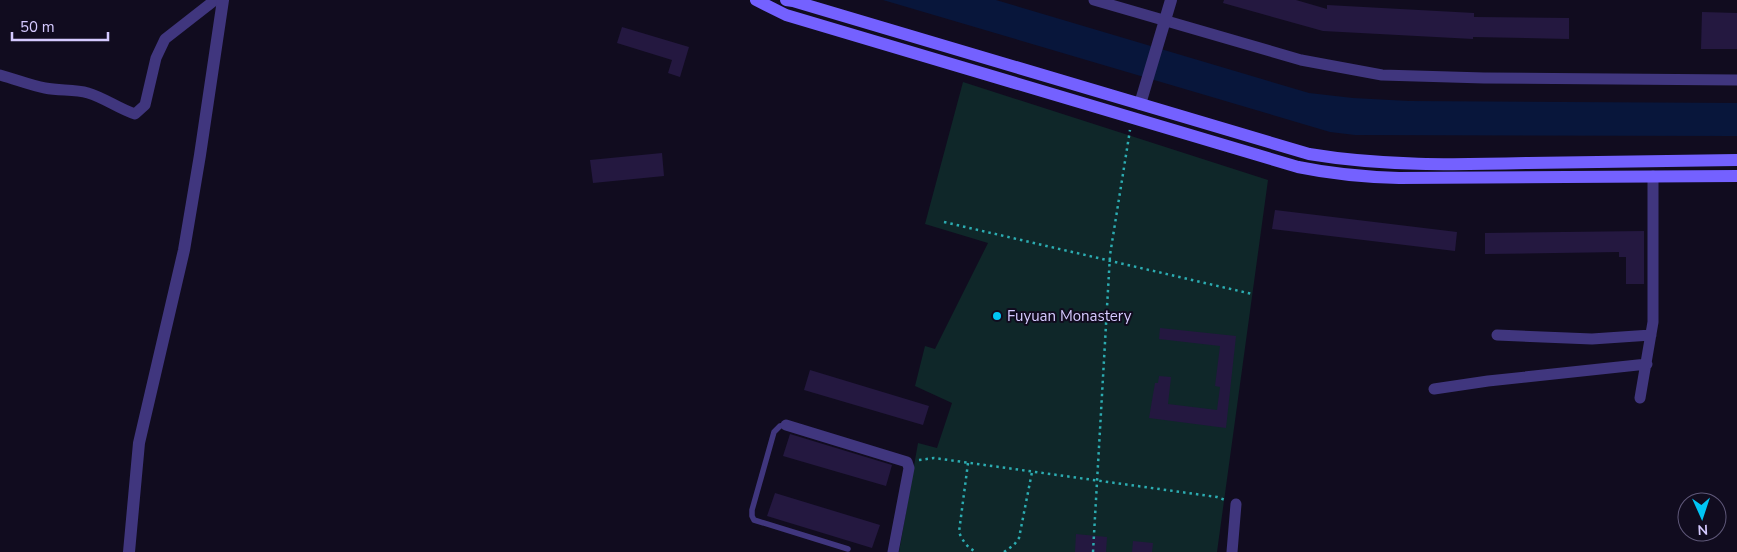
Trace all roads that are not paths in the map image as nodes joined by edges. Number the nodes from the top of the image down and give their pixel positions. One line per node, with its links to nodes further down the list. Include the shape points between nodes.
1 (215, 0): 8 (street, via 165,39 156,58 145,105 136,114 92,94 48,89)
2 (223, 0): 22 (street, via 184,250 139,443)
3 (756, 0): 12 (main road, via 786,15 1298,167 1360,177)
4 (786, 0): 10 (main road)
5 (1094, 0): 7 (street)
6 (1171, 0): 7 (street)
7 (1165, 20): 9 (street, via 1301,60 1382,75); 10 (street)
8 (0, 75)
9 (1737, 80)
10 (1140, 104): 11 (main road, via 1309,154 1372,163)
11 (1737, 160)
12 (1653, 176): 13 (main road); 15 (street)
13 (1737, 176)
14 (1497, 335): 15 (street, via 1592,339)
15 (1651, 335): 16 (street)
16 (1647, 364): 17 (street); 18 (street)
17 (1434, 390)
18 (1640, 398)
19 (786, 425): 21 (lane, via 774,432 752,510 754,520); 23 (street, via 907,462 909,468)
20 (1236, 504): 24 (street)
21 (848, 549)
22 (129, 552)
23 (893, 552)
24 (1232, 552)

